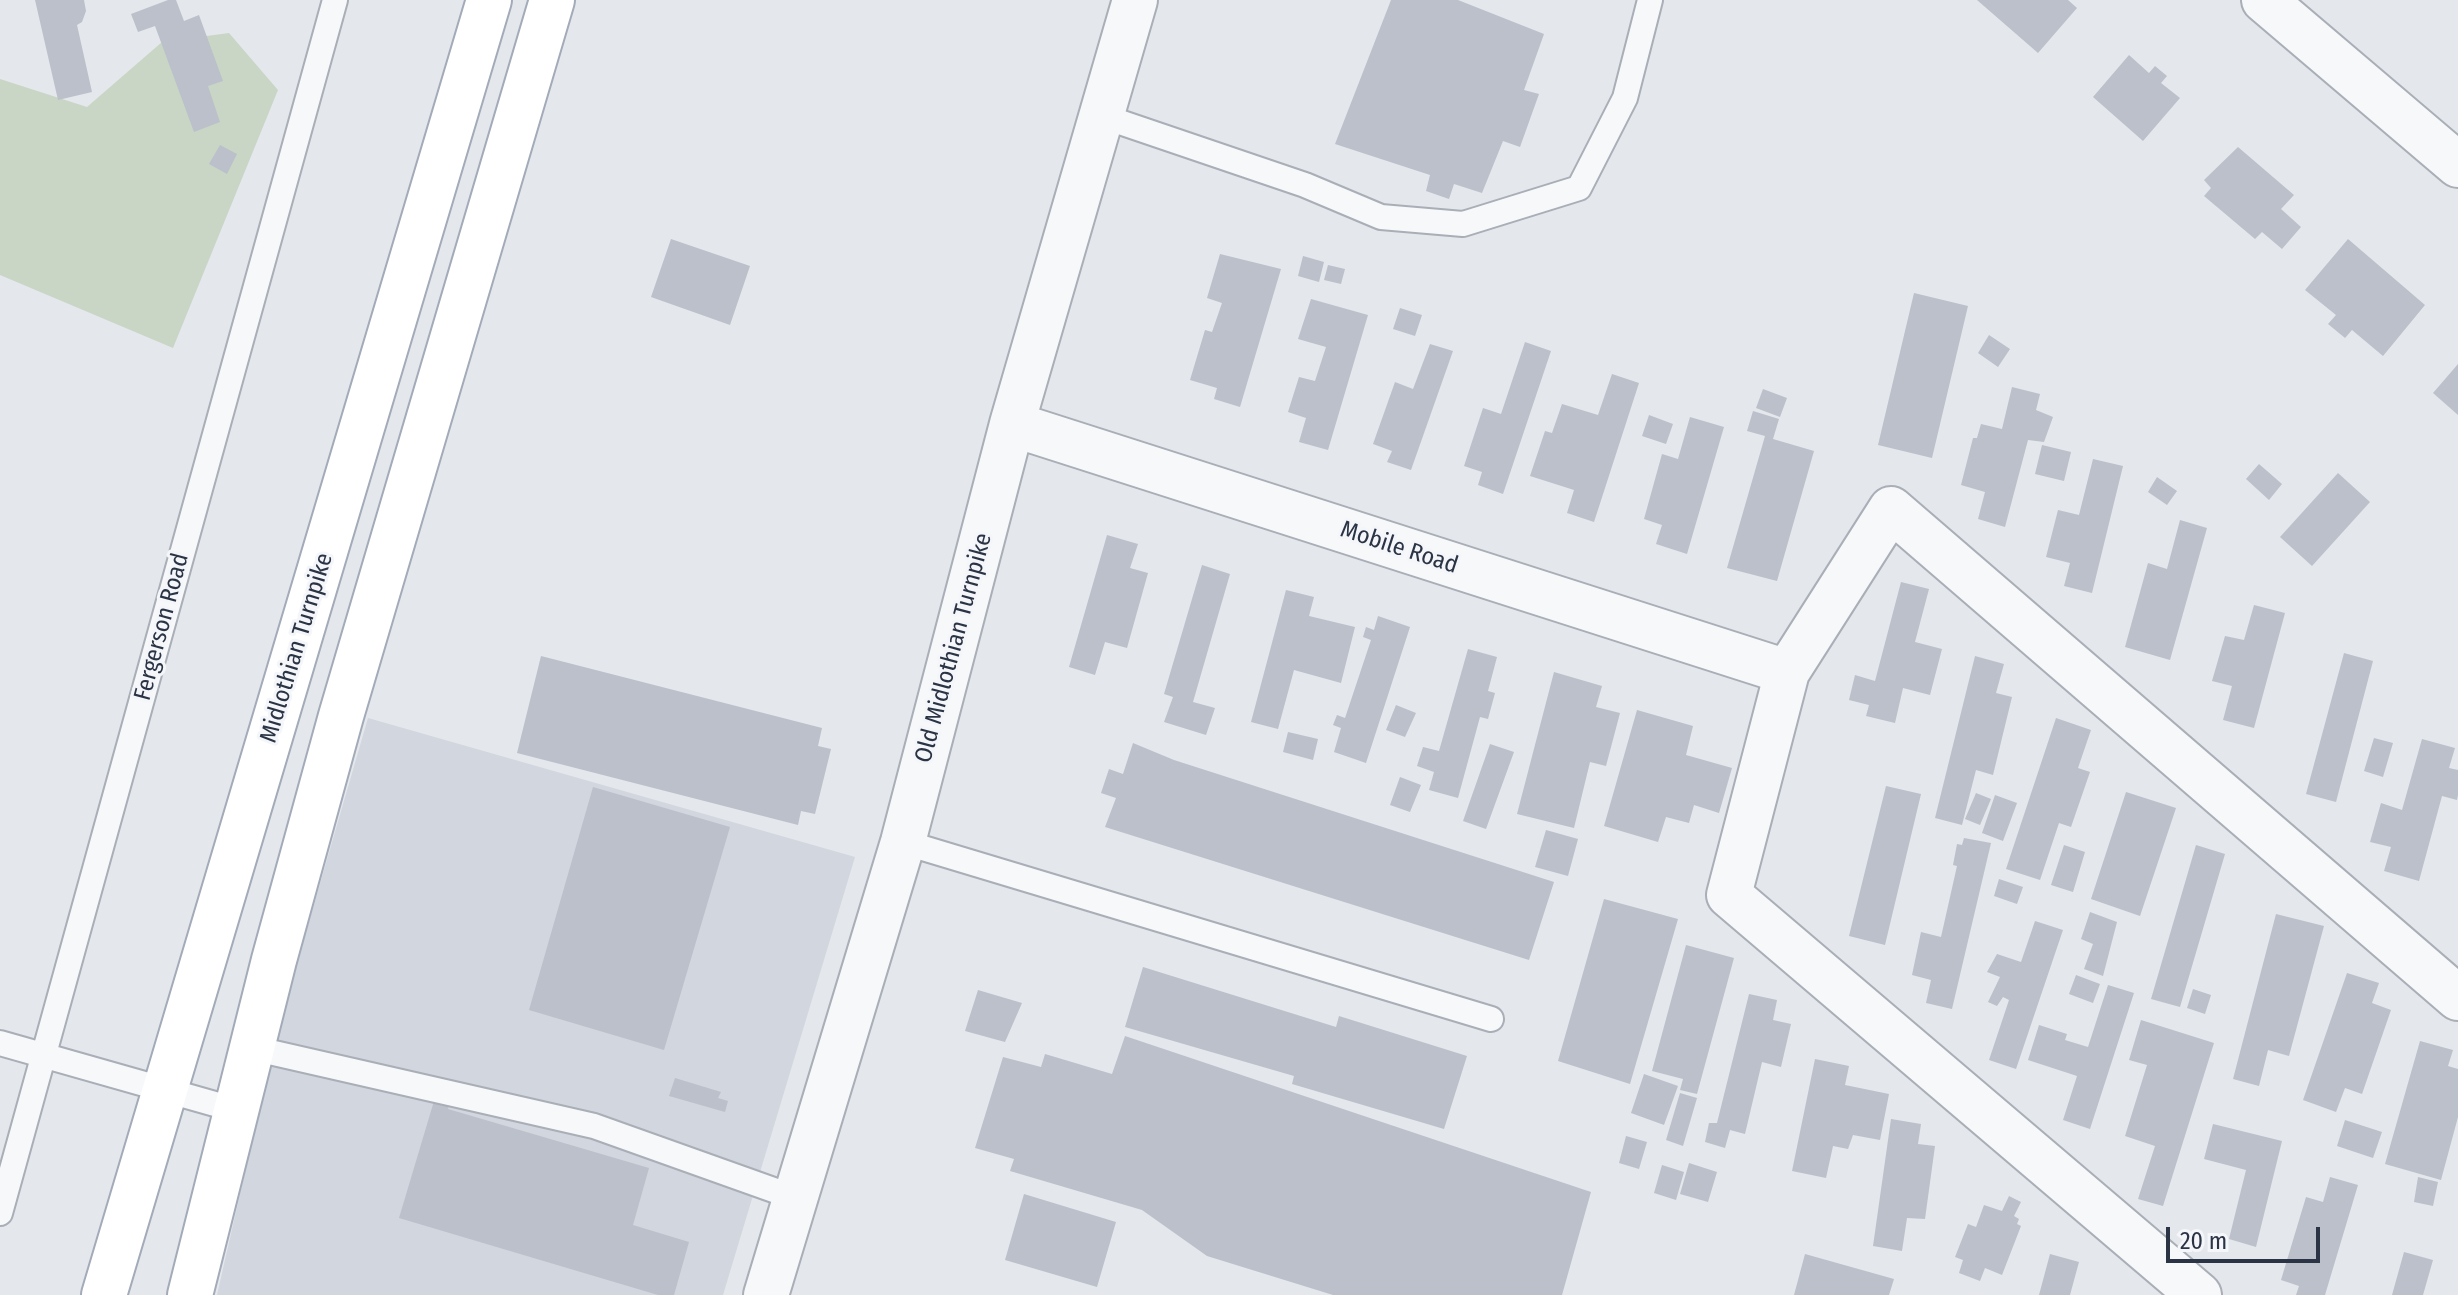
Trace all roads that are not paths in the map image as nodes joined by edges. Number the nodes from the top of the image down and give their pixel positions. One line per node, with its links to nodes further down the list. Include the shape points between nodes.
1 (489, 0): 17 (main road, Midlothian Turnpike)
2 (552, 0): 15 (main road, via 341,716)
3 (1135, 0): 7 (street, Old Midlothian Turnpike)
4 (1650, 0): 7 (lane, via 1625,98 1579,188 1463,224 1381,217 1305,185)
5 (2264, 0): 8 (street)
6 (327, 2): 16 (lane, Fergerson Road)
7 (1099, 115): 9 (street, Old Midlothian Turnpike)
8 (2458, 165)
9 (1012, 424): 10 (street, Mobile Road); 11 (street, Old Midlothian Turnpike)
10 (1787, 672): 12 (street, via 1891,509); 24 (street, via 1729,895)
11 (903, 842): 13 (lane); 19 (street, Old Midlothian Turnpike)
12 (2458, 998)
13 (1491, 1019)
14 (0, 1043): 16 (lane)
15 (252, 1048): 18 (main road); 19 (lane, via 594,1126)
16 (45, 1055): 17 (lane); 20 (lane, Fergerson Road)
17 (166, 1090): 18 (lane); 21 (main road, Midlothian Turnpike)
18 (236, 1110): 22 (main road)
19 (796, 1198): 23 (street, Old Midlothian Turnpike)
20 (0, 1213)
21 (104, 1295)
22 (190, 1295)
23 (766, 1295)
24 (2199, 1295)

